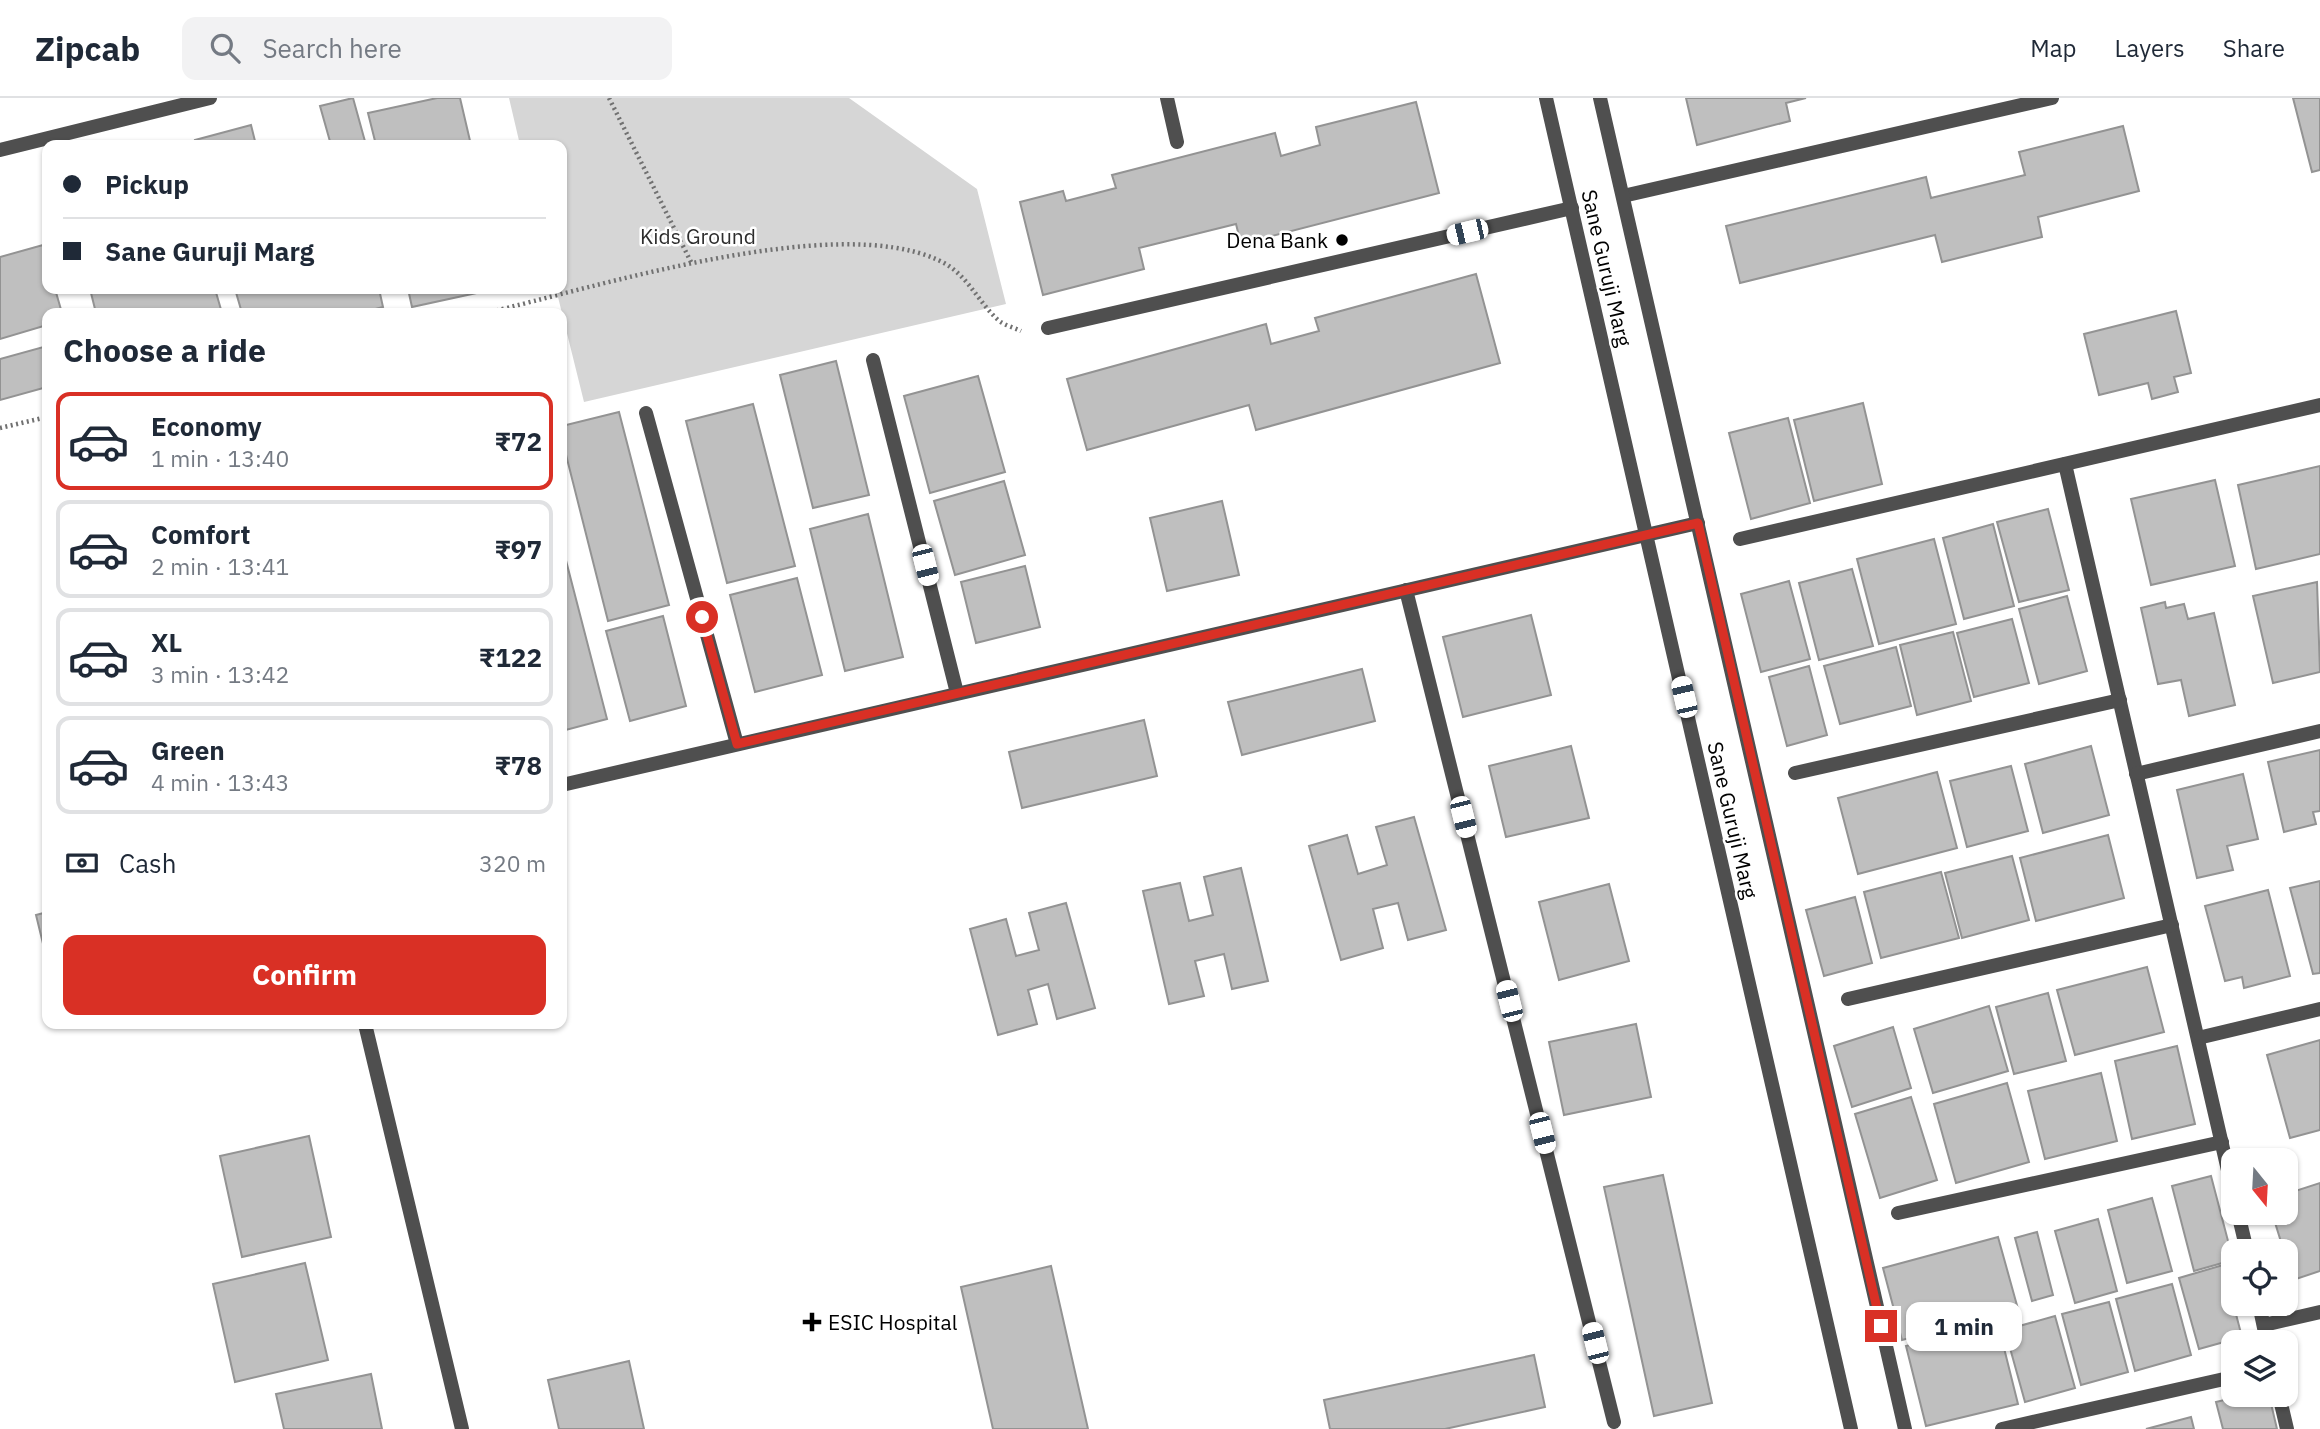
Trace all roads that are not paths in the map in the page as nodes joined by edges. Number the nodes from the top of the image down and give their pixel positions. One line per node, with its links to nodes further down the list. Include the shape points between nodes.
1 (210, 98): 7 (street)
2 (1167, 98): 6 (street)
3 (1546, 98): 9 (street, Sane Guruji Marg)
4 (1600, 98): 8 (street, Sane Guruji Marg)
5 (2052, 98): 8 (street)
6 (1177, 142)
7 (0, 150)
8 (1623, 197): 15 (street, Sane Guruji Marg)
9 (1572, 208): 10 (street); 16 (street, Sane Guruji Marg)
10 (1048, 328)
11 (873, 360): 19 (street)
12 (2320, 405): 14 (street)
13 (646, 413): 22 (street)
14 (2065, 464): 17 (street); 20 (street)
15 (1698, 523): 16 (street); 43 (street, Sane Guruji Marg)
16 (1646, 534): 18 (street); 42 (street, Sane Guruji Marg)
17 (1740, 539)
18 (1406, 590): 19 (street); 40 (street)
19 (957, 693): 22 (street)
20 (2120, 700): 23 (street); 24 (street)
21 (2320, 731): 24 (street)
22 (737, 744): 25 (street)
23 (1795, 773)
24 (2136, 774): 26 (street)
25 (567, 784)
26 (2172, 925): 27 (street); 30 (street)
27 (1848, 999)
28 (2320, 1009): 30 (street)
29 (366, 1029): 41 (street)
30 (2197, 1038): 31 (street)
31 (2222, 1142): 32 (street); 33 (street)
32 (2223, 1148)
33 (1898, 1213)
34 (2320, 1312): 36 (street)
35 (2262, 1316): 36 (street)
36 (2264, 1325): 37 (street)
37 (2265, 1330)
38 (2221, 1380): 44 (street)
39 (2282, 1407): 45 (street)
40 (1614, 1422)
41 (462, 1429)
42 (1851, 1429)
43 (1905, 1429)
44 (2002, 1429)
45 (2287, 1429)

